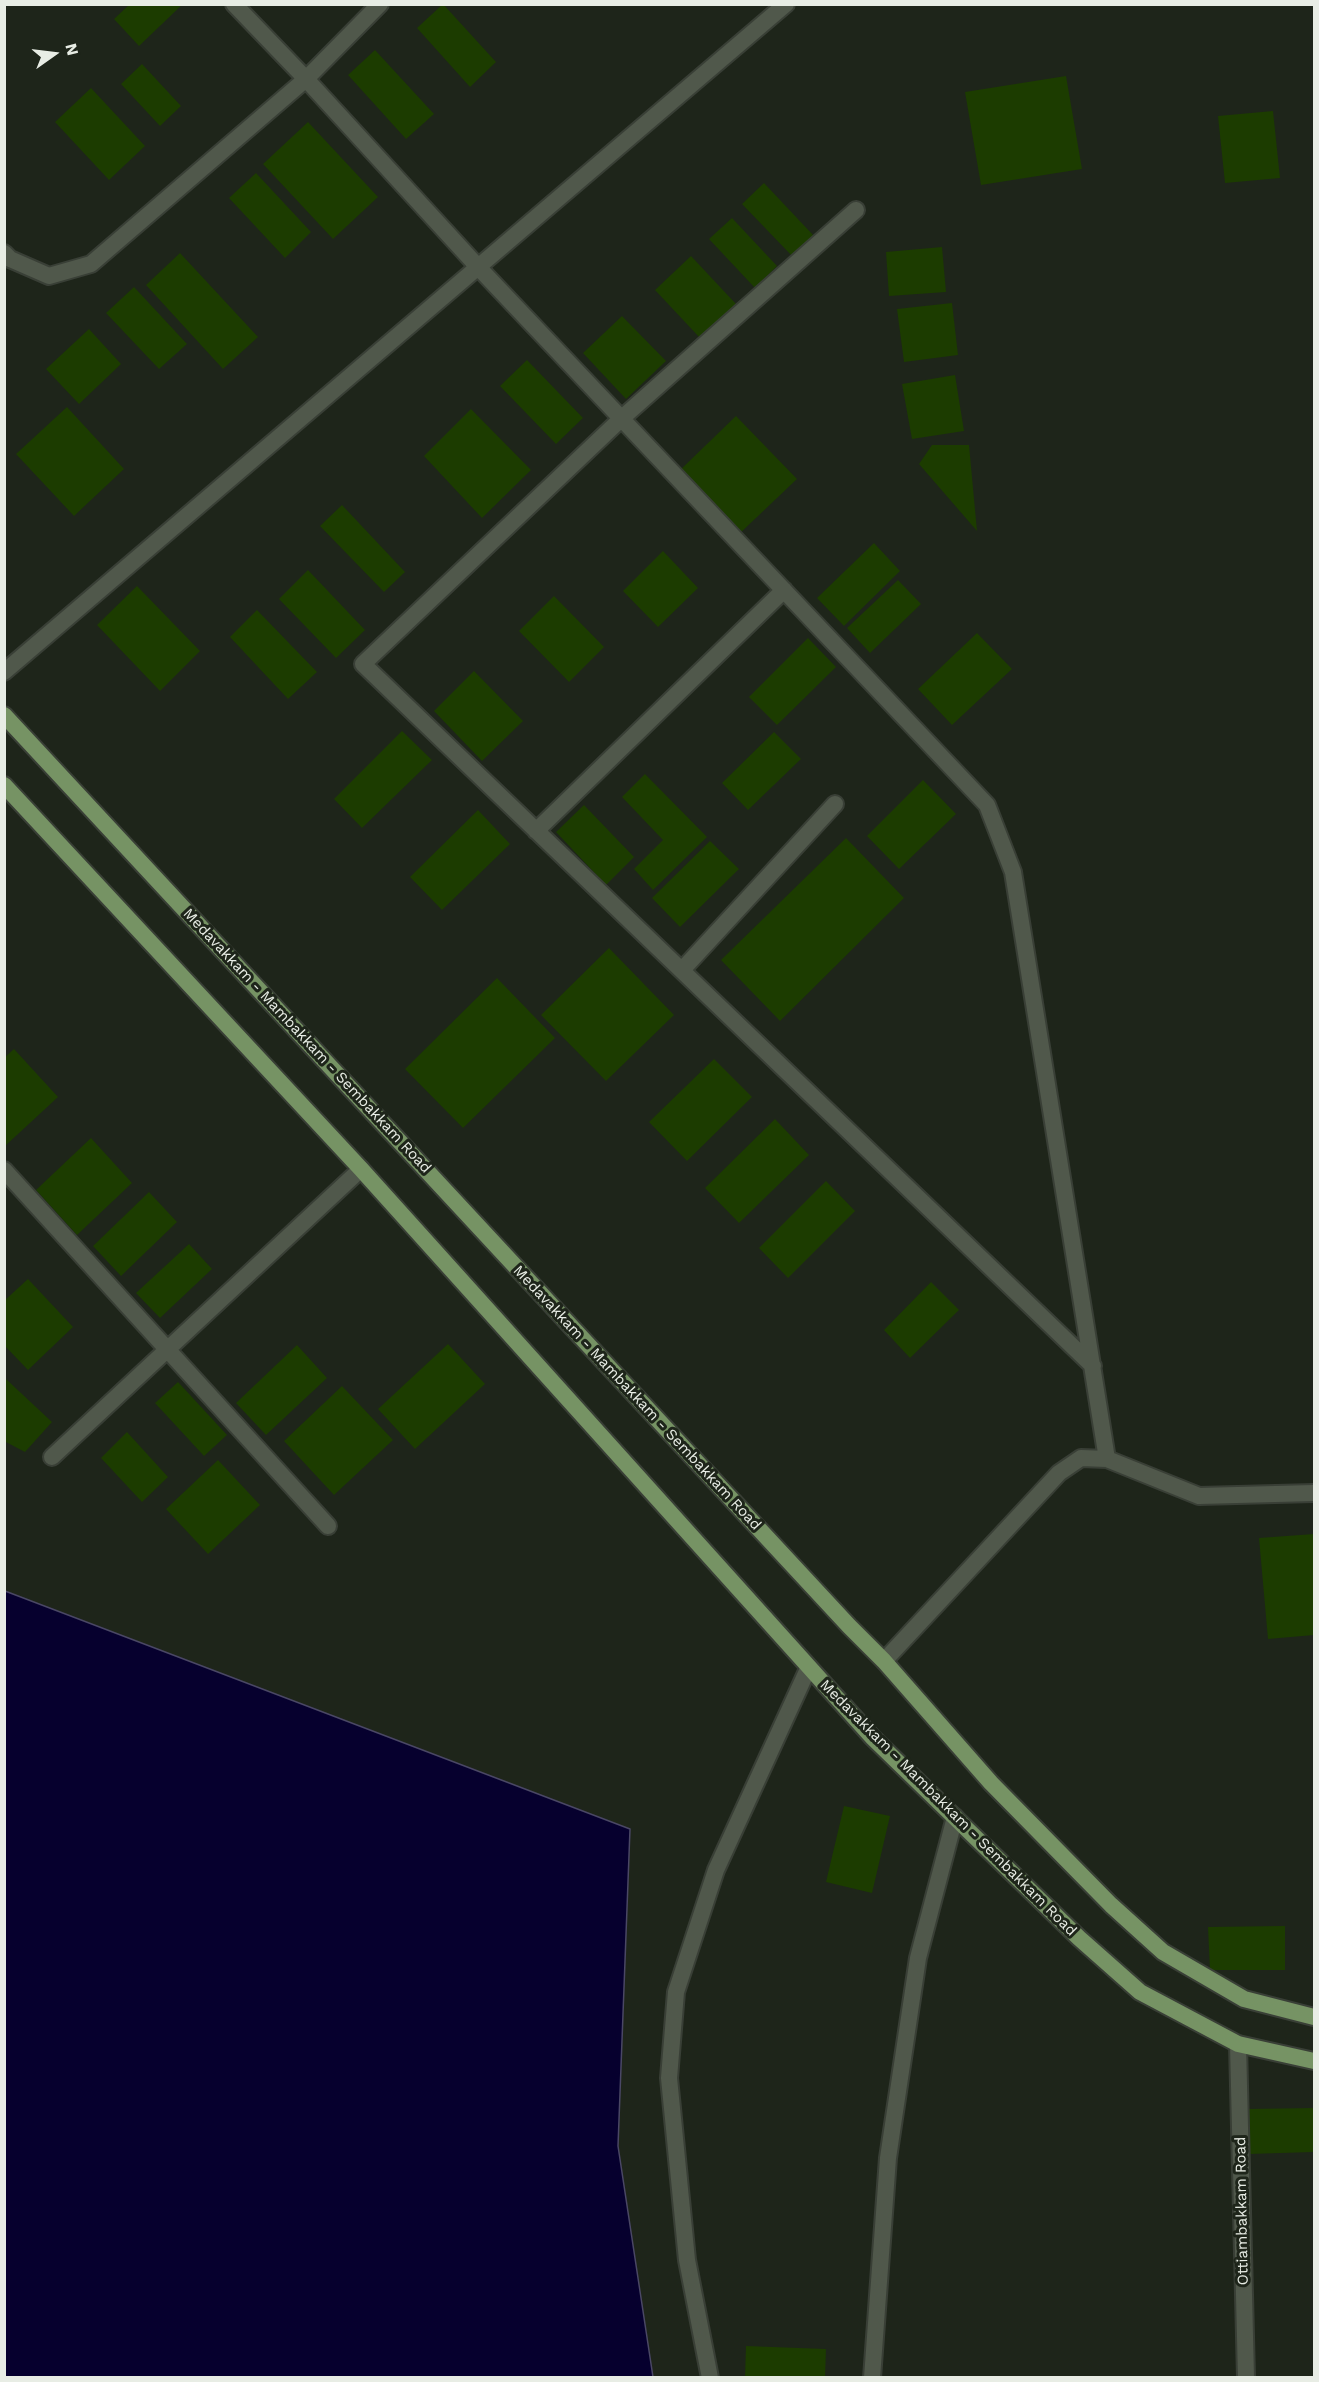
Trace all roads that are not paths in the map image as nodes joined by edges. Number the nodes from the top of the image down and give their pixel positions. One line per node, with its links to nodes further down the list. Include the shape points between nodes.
1 (234, 4): 4 (street)
2 (380, 4): 4 (street)
3 (786, 4): 7 (street)
4 (306, 80): 6 (street, via 91,264 49,276 10,259); 7 (street)
5 (856, 210): 8 (street)
6 (4, 252)
7 (479, 268): 8 (street); 10 (street)
8 (622, 418): 9 (street); 14 (street, via 363,664)
9 (784, 590): 14 (street); 19 (street, via 987,805 1012,872)
10 (4, 672)
11 (4, 715): 24 (main road, Medavakkam - Mambakkam - Sembakkam Road)
12 (4, 785): 16 (main road, Medavakkam - Mambakkam - Sembakkam Road)
13 (835, 804): 15 (street)
14 (536, 831): 15 (street)
15 (681, 970): 19 (street)
16 (361, 1169): 18 (street); 25 (main road, Medavakkam - Mambakkam - Sembakkam Road)
17 (4, 1170): 18 (street)
18 (168, 1352): 20 (street); 23 (street)
19 (1092, 1366): 21 (street)
20 (52, 1457)
21 (1107, 1459): 22 (street, via 1199,1496); 24 (street, via 1081,1458 1059,1473)
22 (1314, 1493)
23 (328, 1526)
24 (884, 1661): 27 (main road, Medavakkam - Mambakkam - Sembakkam Road, via 991,1783 1162,1952 1244,1999)
25 (808, 1669): 26 (main road, Medavakkam - Mambakkam - Sembakkam Road); 30 (street, via 716,1870 676,1992 669,2078 687,2260)
26 (955, 1817): 28 (main road, Medavakkam - Mambakkam - Sembakkam Road, via 1078,1938 1140,1992); 31 (street, via 918,1958 888,2158)
27 (1314, 2017)
28 (1238, 2044): 29 (main road, Medavakkam - Mambakkam - Sembakkam Road); 32 (street, Ottiambakkam Road)
29 (1314, 2061)
30 (710, 2378)
31 (872, 2378)
32 (1246, 2378)

